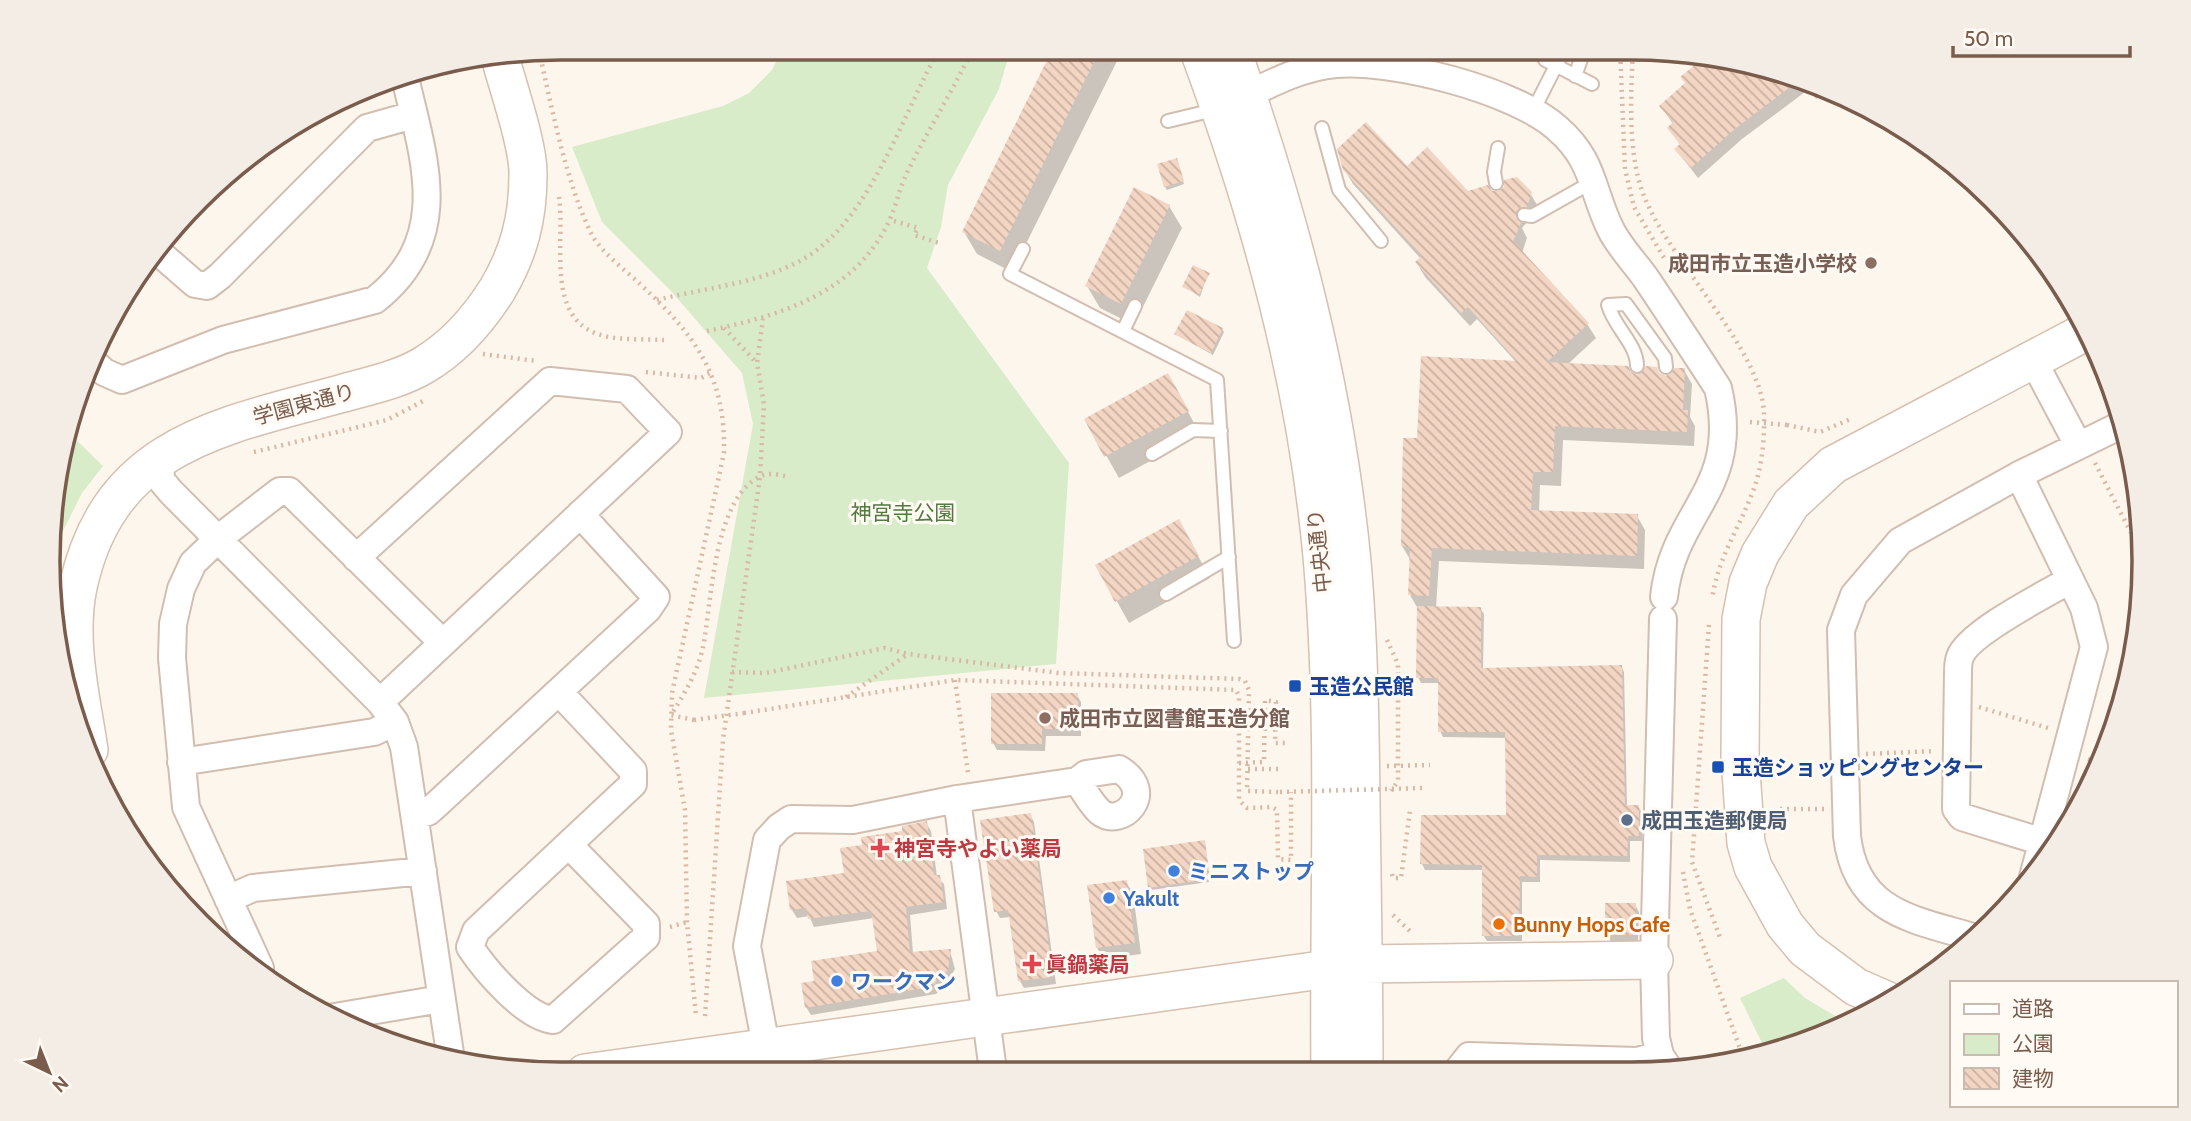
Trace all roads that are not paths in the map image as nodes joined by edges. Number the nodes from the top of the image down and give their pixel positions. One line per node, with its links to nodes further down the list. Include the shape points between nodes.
1 (1206, 60): 10 (street, 中央通り)
2 (1232, 60): 10 (street, 中央通り)
3 (1554, 60): 6 (lane)
4 (1581, 60): 7 (lane)
5 (502, 63): 33 (street, 学園東通り, via 529,172 526,222 515,260 479,318 423,366 388,381 224,426)
6 (1551, 63): 7 (lane); 11 (lane)
7 (1575, 76): 9 (lane)
8 (406, 84): 12 (street)
9 (1592, 84)
10 (1234, 101): 11 (street, via 1304,71 1336,64 1452,79); 13 (lane); 60 (street, 中央通り, via 1285,209 1312,309 1341,471 1359,674)
11 (1533, 111): 16 (street, via 1565,137)
12 (413, 115): 21 (street, via 367,128 207,286 195,284); 27 (street, via 427,176 427,213 411,264 393,286 375,300 223,340 122,380)
13 (1168, 121)
14 (1322, 128): 19 (lane, via 1339,190)
15 (1498, 148): 17 (lane)
16 (1594, 181): 18 (lane, via 1532,216); 59 (street, via 1611,230 1718,388 1725,417 1717,471 1680,539 1666,576)
17 (1496, 183)
18 (1524, 215)
19 (1381, 241)
20 (1023, 249): 23 (lane, via 1010,274)
21 (163, 256)
22 (1135, 306): 23 (lane)
23 (1123, 331): 30 (lane, via 1217,380)
24 (2078, 336): 25 (street)
25 (2033, 360): 31 (street); 61 (street, via 1833,465 1791,505 1748,583 1741,619 1740,757 1746,843 1753,867 1785,925 1805,949 1856,987)
26 (1637, 366): 28 (lane, via 1635,351 1608,304 1626,304 1665,358)
27 (99, 367)
28 (1665, 367)
29 (2113, 428): 31 (street)
30 (1221, 431): 32 (lane, via 1193,430); 37 (lane)
31 (2081, 443): 34 (street)
32 (1152, 454)
33 (160, 457): 36 (street, via 161,480); 45 (street, 学園東通り, via 121,494 101,525 78,587 74,621 77,668)
34 (2019, 475): 39 (street); 55 (street, via 1900,541 1854,595 1841,630 1852,862 1877,900 1898,915)
35 (580, 514): 38 (street, via 668,432 627,389 550,381); 42 (street); 43 (street, via 656,597 649,609)
36 (219, 538): 38 (street, via 280,491 289,491); 44 (street); 46 (street, via 193,563 173,624)
37 (1229, 557): 40 (lane); 41 (lane)
38 (356, 558): 42 (street)
39 (2070, 579): 50 (street, via 2088,617 2094,647); 50 (street, via 1989,628 1960,656 1956,809 1962,817)
40 (1166, 594)
41 (1234, 641)
42 (442, 642): 44 (street)
43 (559, 692): 49 (street, via 428,812); 51 (street, via 633,771 633,784)
44 (387, 712): 46 (street, via 374,732); 49 (street, via 404,747)
45 (92, 737)
46 (181, 762): 54 (street, via 186,807)
47 (1077, 781): 48 (street)
48 (957, 799): 64 (street); 65 (street, via 853,820 791,819 767,841 747,946)
49 (415, 815): 53 (street)
50 (2043, 842): 52 (street)
51 (569, 845): 56 (street, via 476,931); 56 (street, via 646,924 646,937 553,1020 532,1014 480,963)
52 (2042, 846)
53 (423, 871): 54 (street, via 253,888); 57 (street)
54 (228, 899): 58 (street)
55 (1964, 934)
56 (470, 947): 57 (street)
57 (435, 949): 62 (street)
58 (255, 957)
59 (1654, 960): 60 (street); 67 (street, via 1656,1038)
60 (1346, 966): 64 (street); 71 (street, 中央通り); 72 (street, 中央通り)
61 (1877, 996)
62 (441, 999): 63 (street); 66 (street)
63 (349, 1015)
64 (988, 1016): 65 (street); 70 (street)
65 (766, 1046): 69 (street)
66 (449, 1049)
67 (1663, 1060)
68 (1643, 1061): 73 (street, via 1469,1056)
69 (659, 1062)
70 (992, 1062)
71 (1331, 1062)
72 (1363, 1062)
73 (1464, 1062)

